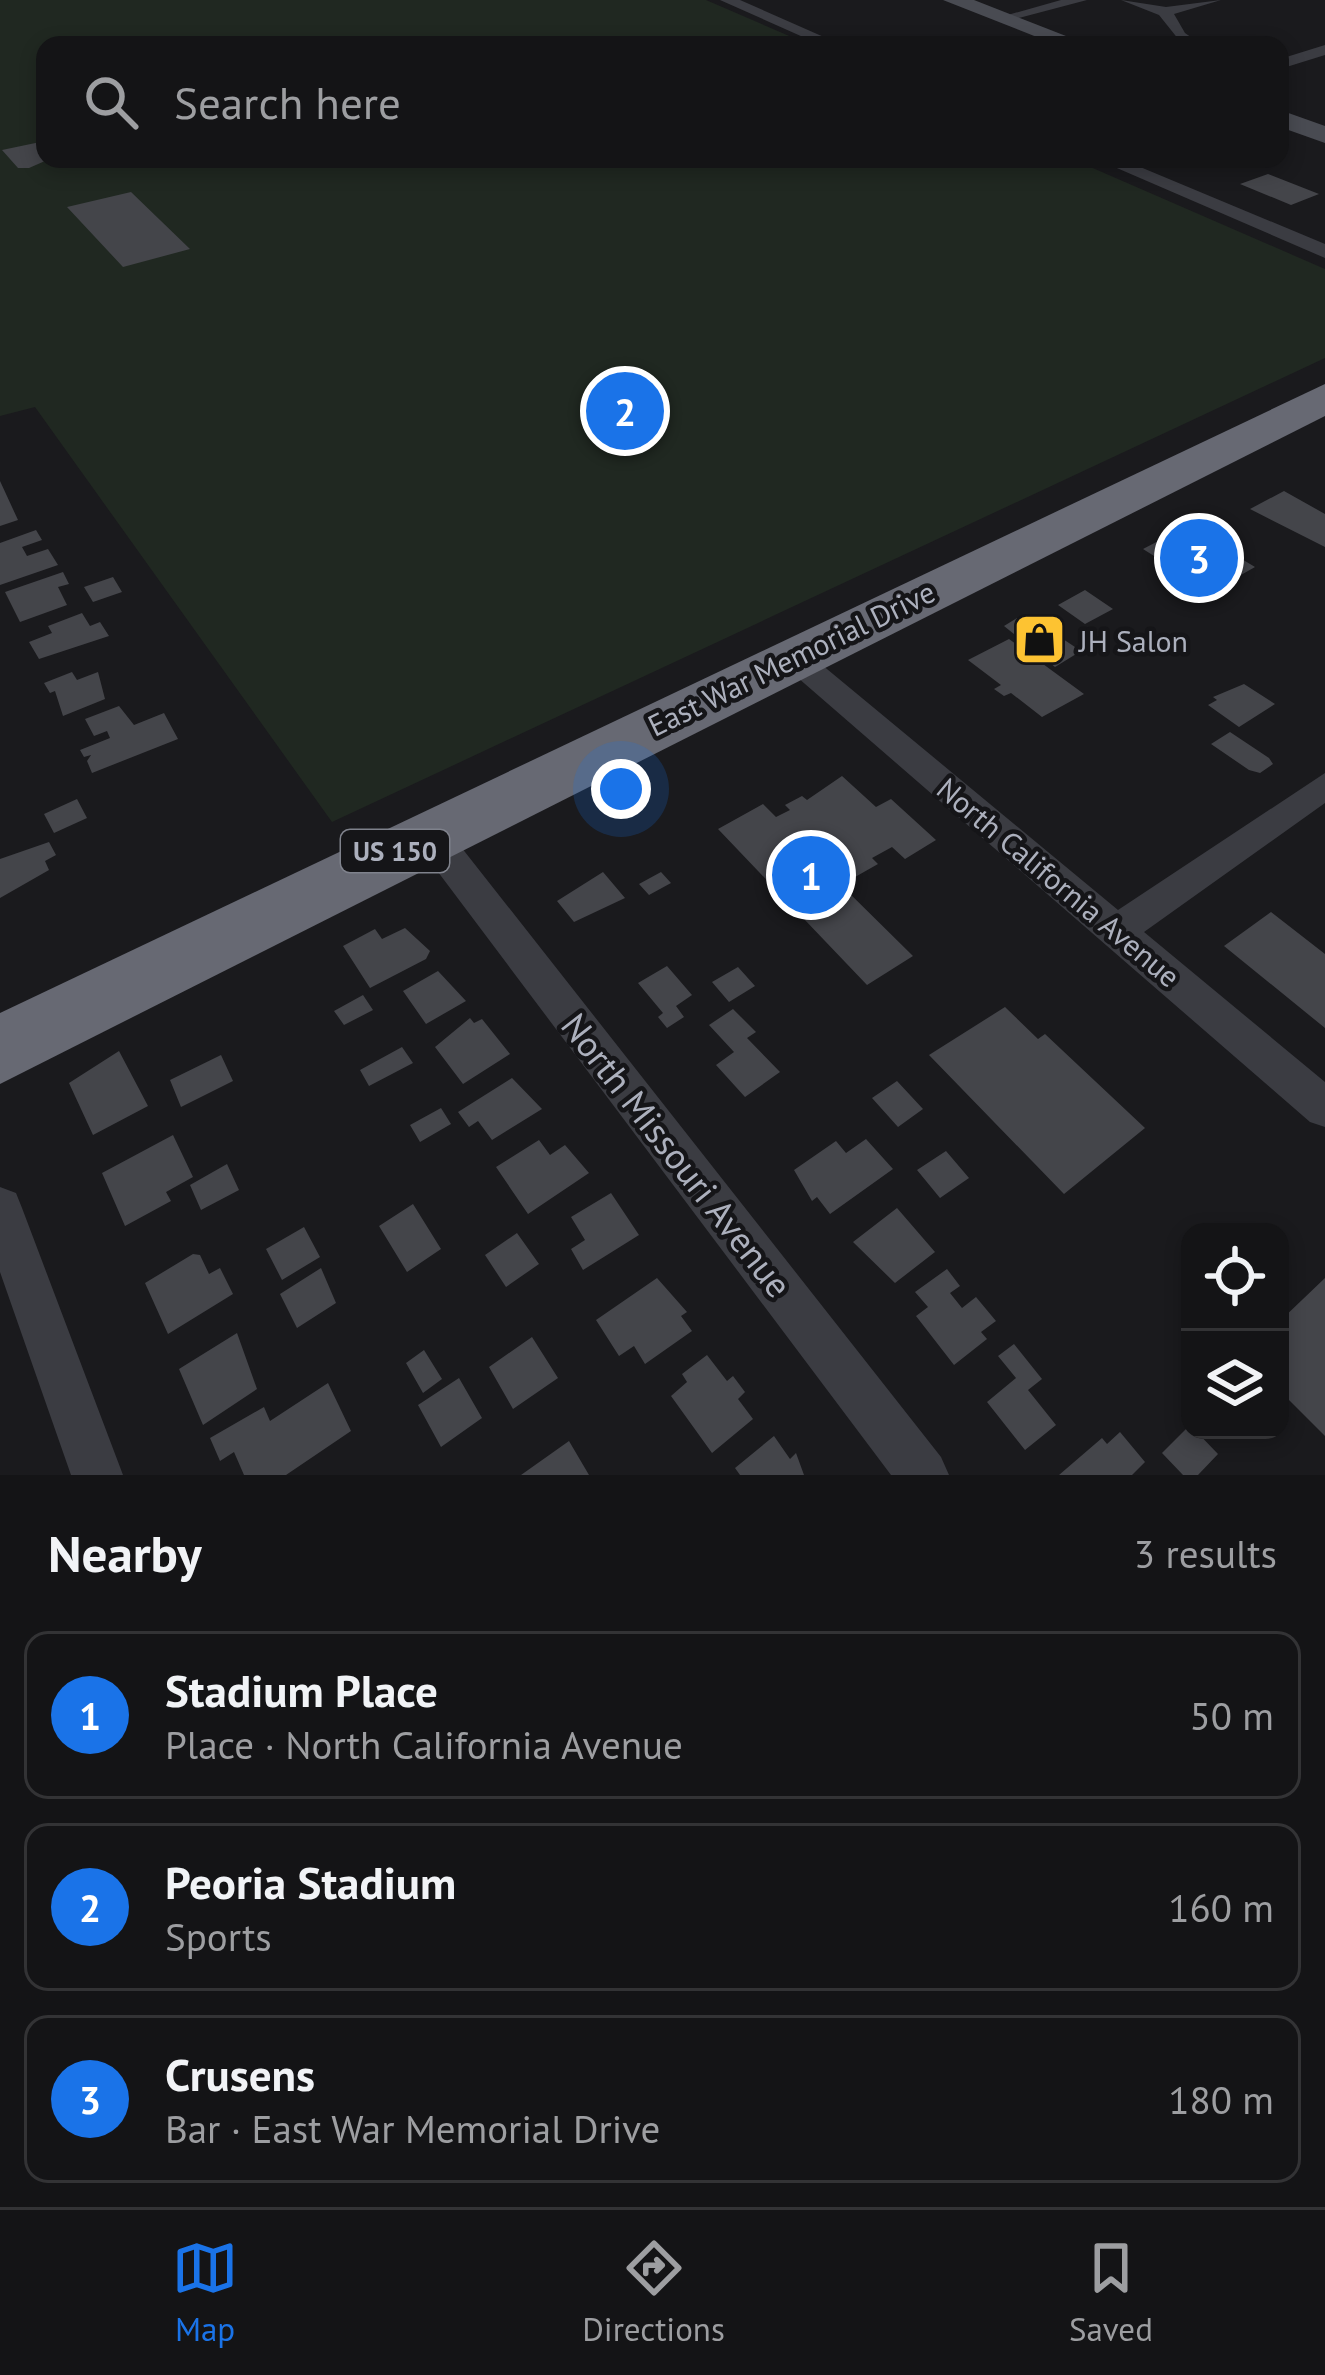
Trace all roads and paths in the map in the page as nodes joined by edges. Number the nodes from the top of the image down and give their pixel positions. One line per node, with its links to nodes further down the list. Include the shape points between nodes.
1 (727, 0): 7 (street)
2 (954, 0): 9 (street)
3 (1080, 0): 9 (street)
4 (1128, 0): 8 (street)
5 (1214, 0): 8 (street)
6 (784, 4): 7 (street)
7 (753, 11): 10 (street)
8 (1166, 12): 12 (street)
9 (1004, 18): 11 (street)
10 (813, 36)
11 (1053, 36)
12 (1179, 36)
13 (1325, 50): 14 (street)
14 (1289, 61)
15 (1289, 121): 16 (street)
16 (1325, 134)
17 (1126, 168): 18 (street)
18 (1325, 252)
19 (1318, 408): 20 (highway, East War Memorial Drive / US 150)
20 (793, 657): 22 (highway, East War Memorial Drive / US 150); 23 (street, North California Avenue)
21 (1325, 786): 23 (street)
22 (430, 834): 24 (highway, East War Memorial Drive / US 150); 28 (street, North Missouri Avenue)
23 (1117, 931): 25 (street, North California Avenue)
24 (0, 1050)
25 (1325, 1108)
26 (0, 1208): 27 (street)
27 (97, 1475)
28 (923, 1475)

